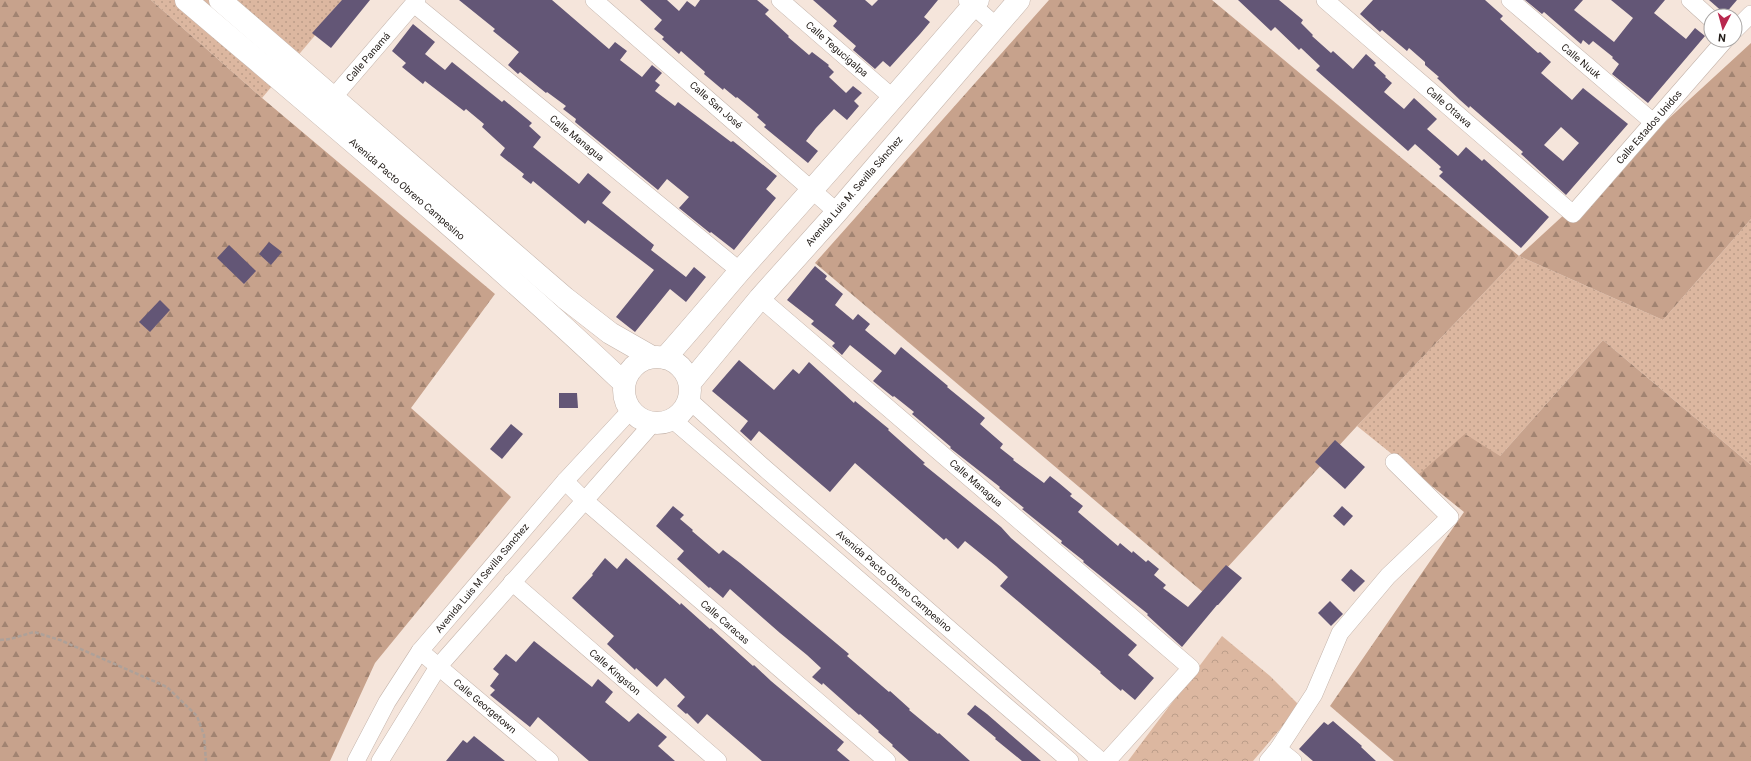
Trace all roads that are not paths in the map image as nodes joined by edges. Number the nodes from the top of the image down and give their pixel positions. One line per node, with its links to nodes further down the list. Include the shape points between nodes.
1 (186, 0): 17 (street, Avenida Pacto Obrero Campesino)
2 (220, 0): 17 (street, Avenida Pacto Obrero Campesino)
3 (594, 0): 19 (street, Calle San José)
4 (780, 0): 16 (street, Calle Tegucigalpa)
5 (1019, 0): 14 (street, Avenida Luis M. Sevilla Sánchez)
6 (1325, 0): 21 (street, Calle Ottawa)
7 (1510, 0): 18 (street, Calle Nuuk)
8 (1690, 0): 11 (street)
9 (416, 2): 17 (street, Calle Panamá); 22 (street, Calle Managua)
10 (973, 2): 14 (street); 16 (street)
11 (1703, 11)
12 (1751, 14): 13 (street)
13 (1743, 22)
14 (996, 26): 20 (street, Avenida Luis M. Sevilla Sánchez)
15 (1718, 48): 18 (street, Calle Estados Unidos)
16 (893, 98): 19 (street)
17 (326, 106): 24 (street, Avenida Pacto Obrero Campesino); 25 (street, Avenida Pacto Obrero Campesino)
18 (1653, 122): 21 (street, Calle Estados Unidos)
19 (813, 190): 20 (street, Calle San José); 22 (street)
20 (837, 212): 23 (street, Avenida Luis M. Sevilla Sánchez)
21 (1573, 214)
22 (740, 271): 26 (street, via 701,318)
23 (760, 298): 28 (street, Avenida Luis M. Sevilla Sánchez); 45 (street, Calle Managua, via 1191,668)
24 (578, 308): 25 (street); 26 (street, Avenida Pacto Obrero Campesino, via 610,333)
25 (564, 327): 27 (street, Avenida Pacto Obrero Campesino)
26 (658, 357): 27 (street, via 639,362 629,371); 28 (street, via 676,363 685,372)
27 (624, 383): 29 (street, via 624,398)
28 (690, 392): 30 (street, via 683,412); 44 (street, Avenida Pacto Obrero Campesino, via 766,470)
29 (630, 411): 30 (street, via 640,419); 32 (street, Avenida Luis M Sevilla Sanchez)
30 (663, 421): 33 (street); 43 (street)
31 (1394, 462): 37 (street, via 1450,517 1388,576 1340,633 1314,694)
32 (565, 481): 33 (street, Calle Caracas); 35 (street, Avenida Luis M Sevilla Sanchez)
33 (584, 500): 34 (street); 42 (street, Calle Caracas)
34 (512, 582): 36 (street); 41 (street, Calle Kingston)
35 (420, 651): 36 (street, Calle Georgetown); 38 (street, Avenida Luis M Sevilla Sanchez, via 387,702)
36 (438, 667): 39 (street); 40 (street, Calle Georgetown)
37 (1273, 755): 46 (street)
38 (356, 761)
39 (380, 761)
40 (550, 761)
41 (718, 761)
42 (887, 761)
43 (1070, 761)
44 (1100, 761)
45 (1108, 761)
46 (1293, 761)

